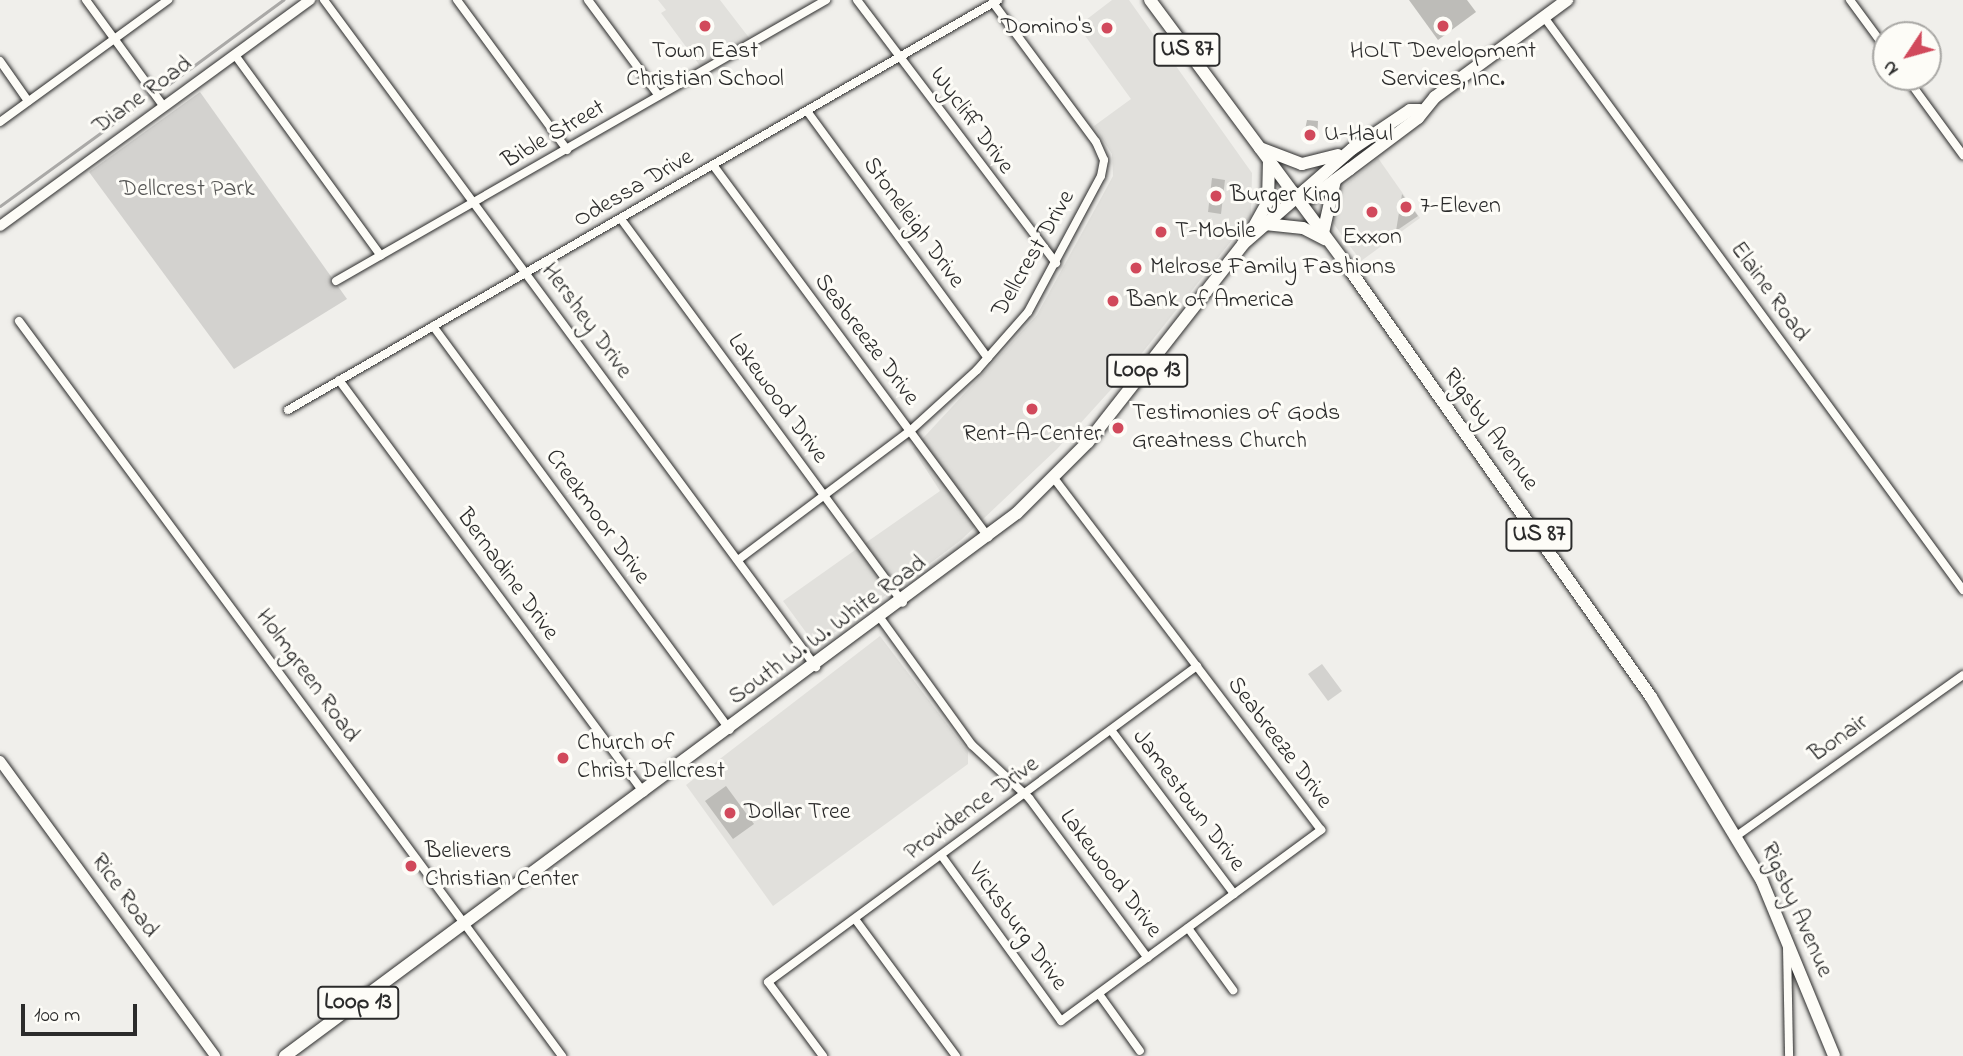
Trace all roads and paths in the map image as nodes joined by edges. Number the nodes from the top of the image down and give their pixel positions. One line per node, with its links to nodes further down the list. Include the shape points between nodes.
1 (86, 0): 15 (street)
2 (168, 0): 15 (street)
3 (310, 0): 16 (street, Diane Road)
4 (324, 0): 35 (street, Hershey Drive)
5 (457, 0): 27 (street)
6 (589, 0): 20 (street)
7 (826, 0): 20 (street, Bible Street)
8 (857, 0): 17 (street, Wycliff Drive)
9 (1150, 0): 26 (main road, Rigsby Avenue / US 87)
10 (1567, 0): 13 (main road, South W. W. White Road / Loop 13)
11 (1850, 0): 14 (street)
12 (996, 1): 17 (street, Odessa Drive); 42 (street, Dellcrest Drive, via 1104,160)
13 (1544, 17): 23 (main road, South W. W. White Road / Loop 13); 55 (street, Elaine Road)
14 (1872, 30)
15 (114, 39): 21 (street); 22 (street)
16 (235, 55): 22 (street, Diane Road); 41 (street)
17 (900, 58): 24 (street, Odessa Drive); 42 (street, Wycliff Drive)
18 (0, 61): 21 (street)
19 (1916, 91): 29 (street)
20 (659, 96): 27 (street, Bible Street)
21 (28, 101): 25 (street)
22 (164, 107): 38 (street, Diane Road)
23 (1420, 110): 28 (main road, South W. W. White Road / Loop 13, via 1410,110); 32 (main road, South W. W. White Road / Loop 13, via 1418,118)
24 (807, 111): 31 (street, Odessa Drive); 47 (street, Stoneleigh Drive)
25 (0, 122)
26 (1260, 148): 28 (main road, via 1302,164); 30 (main road, Rigsby Avenue / US 87)
27 (567, 150): 35 (street, Bible Street)
28 (1347, 154): 32 (main road); 34 (main road, South W. W. White Road / Loop 13)
29 (1963, 155)
30 (1269, 160): 34 (main road, Rigsby Avenue / US 87); 40 (main road, via 1268,201)
31 (713, 166): 36 (street, Odessa Drive); 50 (street, Seabreeze Drive)
32 (1350, 169): 33 (main road, South W. W. White Road / Loop 13)
33 (1335, 180): 34 (main road, South W. W. White Road / Loop 13, via 1312,197); 39 (main road)
34 (1298, 198): 37 (main road, South W. W. White Road / Loop 13); 39 (main road, Rigsby Avenue / US 87)
35 (474, 202): 41 (street, Bible Street); 43 (street, Hershey Drive)
36 (621, 219): 43 (street, Odessa Drive); 52 (street, Lakewood Drive)
37 (1265, 224): 39 (main road, via 1303,228); 40 (main road, South W. W. White Road / Loop 13)
38 (0, 226)
39 (1326, 237): 66 (main road, Rigsby Avenue / US 87, via 1651,697)
40 (1248, 239): 51 (main road, South W. W. White Road / Loop 13, via 1144,375)
41 (381, 256): 44 (street, Bible Street)
42 (1056, 263): 47 (street, Dellcrest Drive, via 1023,320)
43 (527, 273): 46 (street, Odessa Drive); 54 (street, Hershey Drive)
44 (337, 281)
45 (19, 321): 70 (street, Holmgreen Road)
46 (433, 326): 48 (street, Odessa Drive); 61 (street, Creekmoor Drive)
47 (988, 358): 50 (street, Dellcrest Drive)
48 (339, 380): 49 (street, Odessa Drive); 64 (street, Bernadine Drive)
49 (288, 410)
50 (910, 431): 52 (street, Dellcrest Drive); 53 (street, Seabreeze Drive)
51 (1054, 478): 53 (main road, South W. W. White Road / Loop 13); 58 (street, Seabreeze Drive)
52 (824, 496): 54 (street, Dellcrest Drive); 56 (street, Lakewood Drive)
53 (988, 537): 56 (main road, South W. W. White Road / Loop 13)
54 (738, 560): 59 (street, Hershey Drive)
55 (1963, 590)
56 (903, 603): 57 (main road, South W. W. White Road / Loop 13)
57 (881, 619): 59 (main road, South W. W. White Road / Loop 13); 65 (street, Lakewood Drive, via 972,745)
58 (1197, 666): 62 (street, Providence Drive); 68 (street, Seabreeze Drive, via 1321,830)
59 (816, 667): 61 (main road, South W. W. White Road / Loop 13)
60 (1963, 675): 66 (street, Bonair)
61 (730, 730): 64 (main road, South W. W. White Road / Loop 13)
62 (1111, 730): 65 (street, Providence Drive); 68 (street, Jamestown Drive)
63 (0, 761): 77 (street, Rice Road)
64 (644, 793): 70 (main road, South W. W. White Road / Loop 13)
65 (1025, 793): 67 (street, Providence Drive); 73 (street, Lakewood Drive)
66 (1738, 835): 72 (main road, Rigsby Avenue / US 87)
67 (941, 855): 69 (street, Providence Drive); 75 (street, Vicksburg Drive, via 1061,1021)
68 (1234, 894): 71 (street)
69 (855, 919): 80 (street, Providence Drive, via 768,982); 81 (street)
70 (466, 925): 78 (main road, South W. W. White Road / Loop 13); 79 (street, Holmgreen Road)
71 (1188, 929): 73 (street); 74 (street)
72 (1787, 938): 82 (street); 83 (main road, Rigsby Avenue / US 87)
73 (1148, 958): 75 (street)
74 (1233, 990)
75 (1099, 994): 76 (street, Vicksburg Drive)
76 (1140, 1051)
77 (215, 1056)
78 (285, 1056)
79 (562, 1056)
80 (824, 1056)
81 (956, 1056)
82 (1789, 1056)
83 (1833, 1056)

